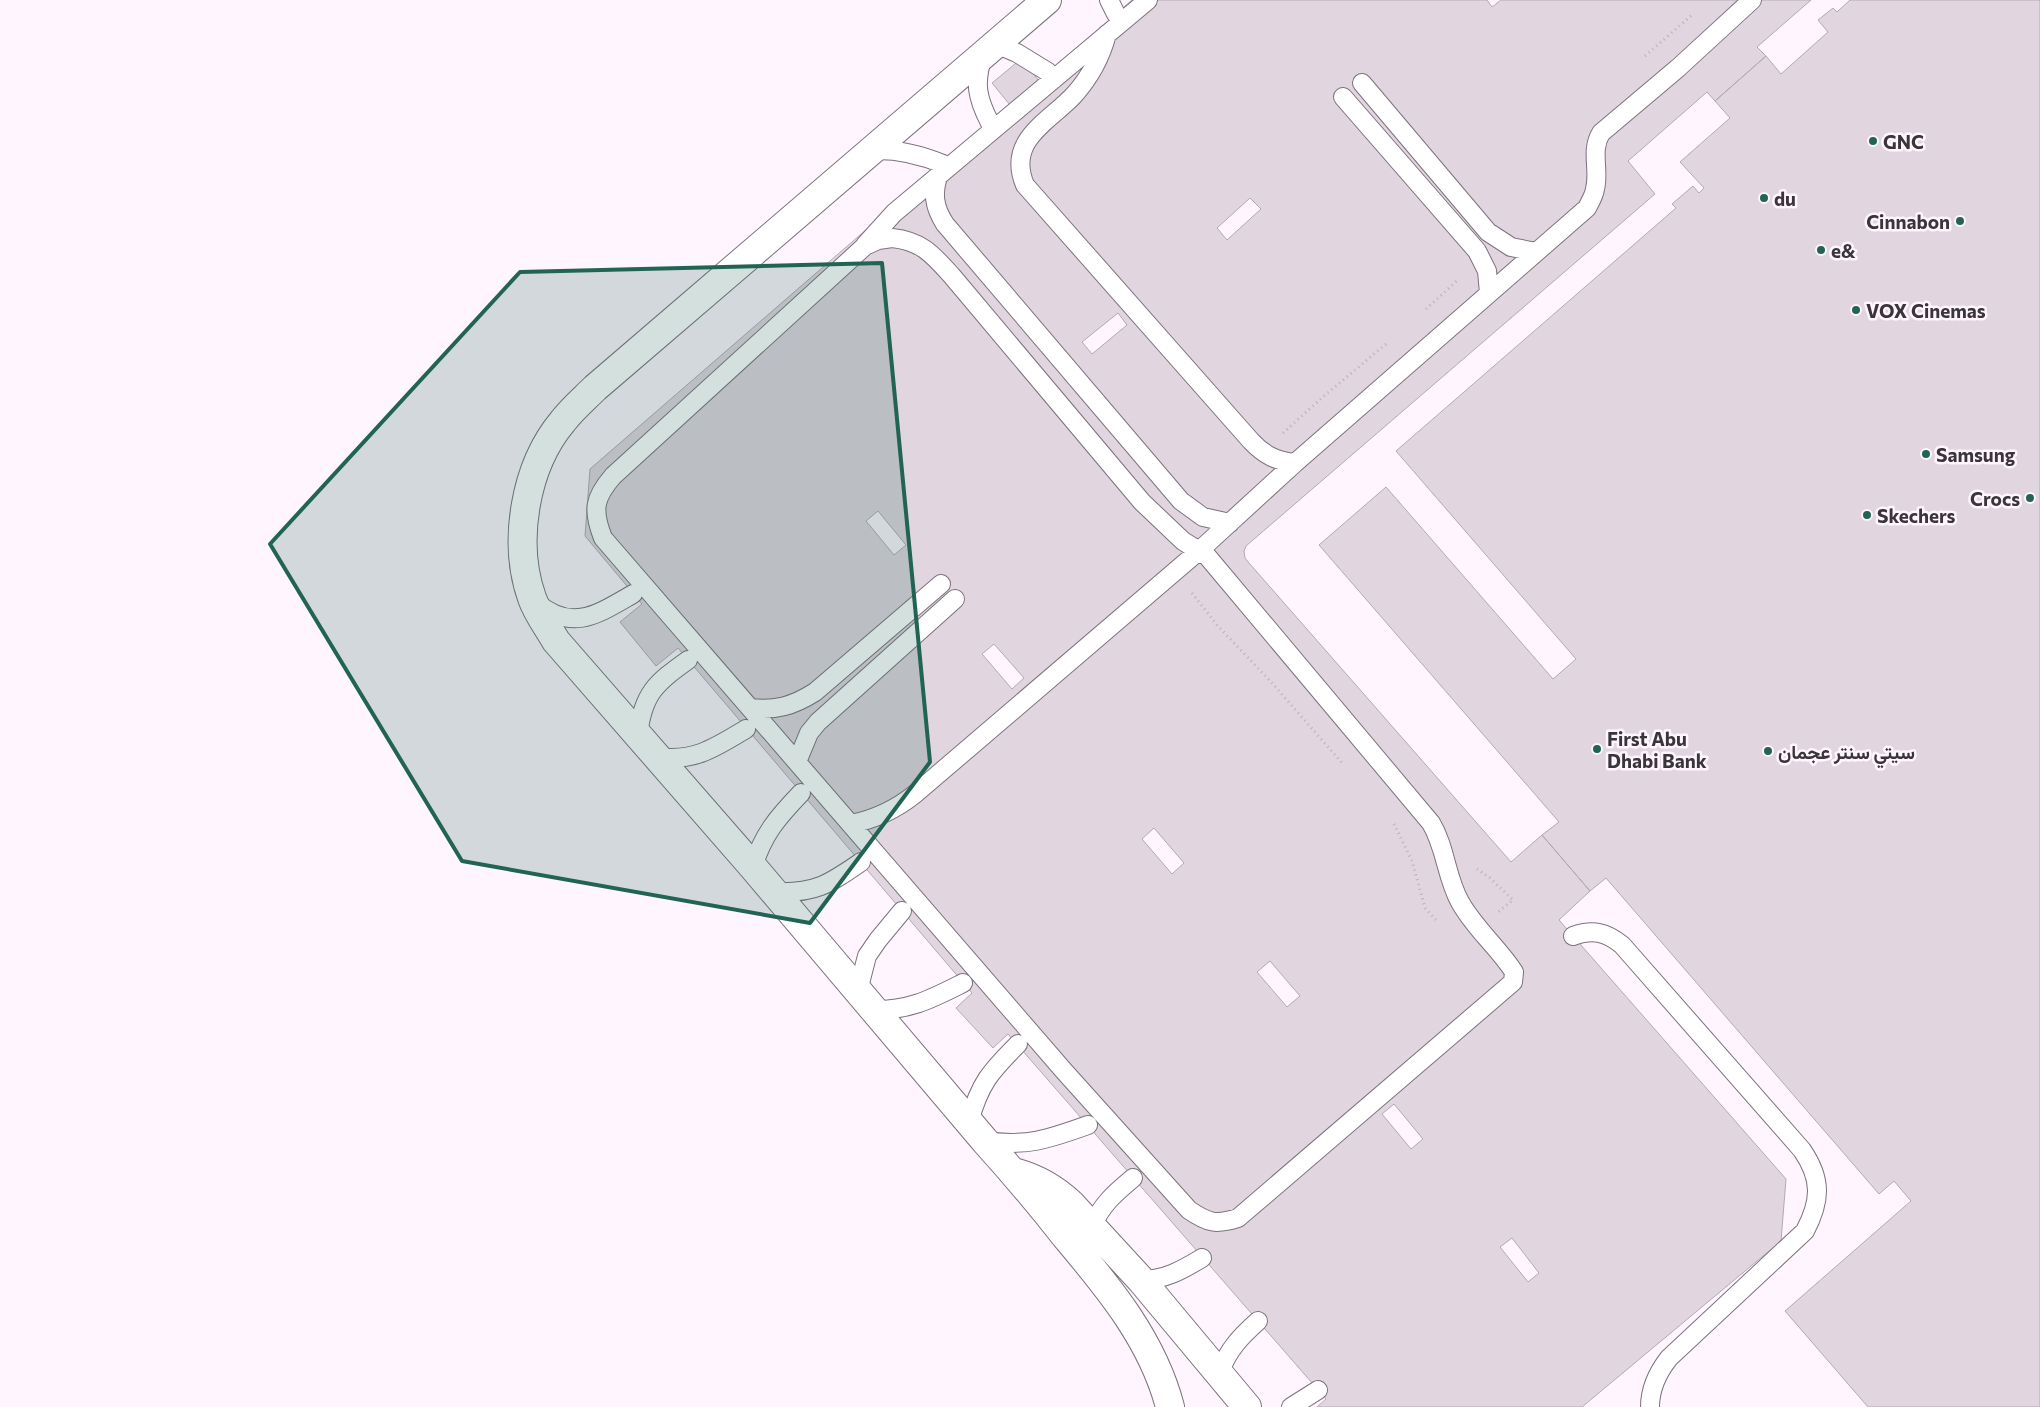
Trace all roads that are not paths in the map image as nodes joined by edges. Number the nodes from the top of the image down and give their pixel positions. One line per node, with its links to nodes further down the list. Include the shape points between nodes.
1 (1047, 0): 5 (street)
2 (1148, 0): 4 (lane)
3 (1752, 0): 13 (lane, via 1601,133 1595,149 1595,188 1587,208)
4 (1107, 34): 11 (lane); 15 (lane, via 1095,67 1085,82 1024,144 1020,175 1031,194 1262,452 1283,462)
5 (989, 50): 6 (lane, via 1017,53); 9 (lane, via 978,72 977,90); 10 (street)
6 (1048, 72)
7 (1362, 83): 13 (lane, via 1488,232 1511,247)
8 (1343, 97): 14 (lane, via 1477,251 1488,271)
9 (990, 123)
10 (872, 150): 11 (lane, via 908,152); 20 (street, via 595,388 562,421 538,461 524,506 522,552)
11 (941, 169): 12 (lane, via 883,223); 16 (lane, via 934,200 945,224 1181,501 1203,516)
12 (865, 246): 17 (lane, via 878,240 907,239 932,254 1142,502 1183,541); 23 (lane, via 613,476 602,489 596,504 596,522 603,538)
13 (1536, 252): 14 (lane)
14 (1489, 293): 15 (lane)
15 (1295, 462): 16 (lane)
16 (1230, 523): 17 (lane)
17 (1200, 550): 29 (lane, via 908,800 885,814); 29 (lane, via 1431,823 1460,901 1478,929 1511,967 1515,977 1238,1218 1221,1223 1204,1220 1189,1210)
18 (941, 584): 23 (lane, via 800,702 775,709)
19 (633, 594): 20 (lane, via 595,615 578,619 561,617)
20 (532, 598): 25 (street, via 556,641)
21 (955, 599): 27 (lane, via 818,722 809,733)
22 (688, 660): 25 (lane, via 660,680 648,697 640,715)
23 (750, 708): 27 (lane)
24 (746, 728): 26 (lane, via 700,754 672,759)
25 (638, 734): 26 (street)
26 (658, 757): 31 (street)
27 (797, 762): 29 (lane)
28 (801, 793): 31 (lane, via 767,832)
29 (851, 824)
30 (861, 862): 32 (lane, via 817,888 803,892)
31 (753, 867): 32 (street)
32 (774, 892): 36 (street)
33 (902, 911): 36 (lane, via 867,956)
34 (1573, 936): 51 (lane, via 1599,931 1622,945 1802,1150 1816,1176 1816,1205 1805,1231 1669,1358 1659,1371)
35 (963, 983): 36 (lane, via 909,1008)
36 (866, 1001): 39 (street)
37 (1018, 1044): 39 (lane, via 991,1070 981,1087)
38 (1088, 1125): 39 (lane, via 1034,1143 1018,1144)
39 (977, 1132): 40 (street)
40 (1013, 1172): 42 (street, via 1037,1180 1059,1193); 48 (street, via 1106,1285 1140,1335 1165,1388)
41 (1132, 1178): 42 (lane, via 1102,1206)
42 (1092, 1227): 44 (street)
43 (1202, 1258): 44 (lane, via 1166,1277)
44 (1141, 1280): 46 (street)
45 (1258, 1321): 46 (lane, via 1230,1349)
46 (1219, 1373): 49 (street)
47 (1318, 1390): 50 (lane)
48 (1170, 1407)
49 (1247, 1407)
50 (1291, 1407)
51 (1650, 1407)

